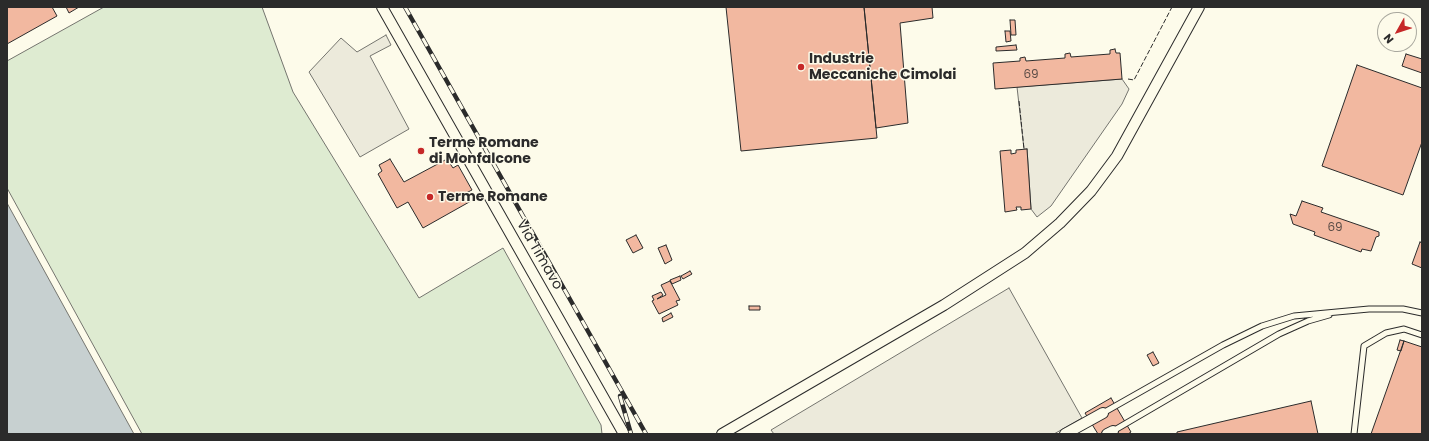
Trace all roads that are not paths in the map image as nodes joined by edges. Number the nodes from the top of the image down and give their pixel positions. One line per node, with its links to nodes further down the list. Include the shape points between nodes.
1 (382, 7): 8 (street, Via Timavo)
2 (1199, 7): 9 (street, via 1117,156 1092,191 1060,223 1025,253 944,305)
3 (1341, 312): 4 (lane, via 1403,309); 6 (lane, via 1294,316 1262,326); 7 (lane, via 1308,321 1279,334)
4 (1422, 313)
5 (1422, 335): 11 (lane, via 1404,329 1386,333 1364,346)
6 (1103, 413): 10 (street)
7 (1110, 432)
8 (624, 434)
9 (722, 434)
10 (1065, 434)
11 (1354, 434)

